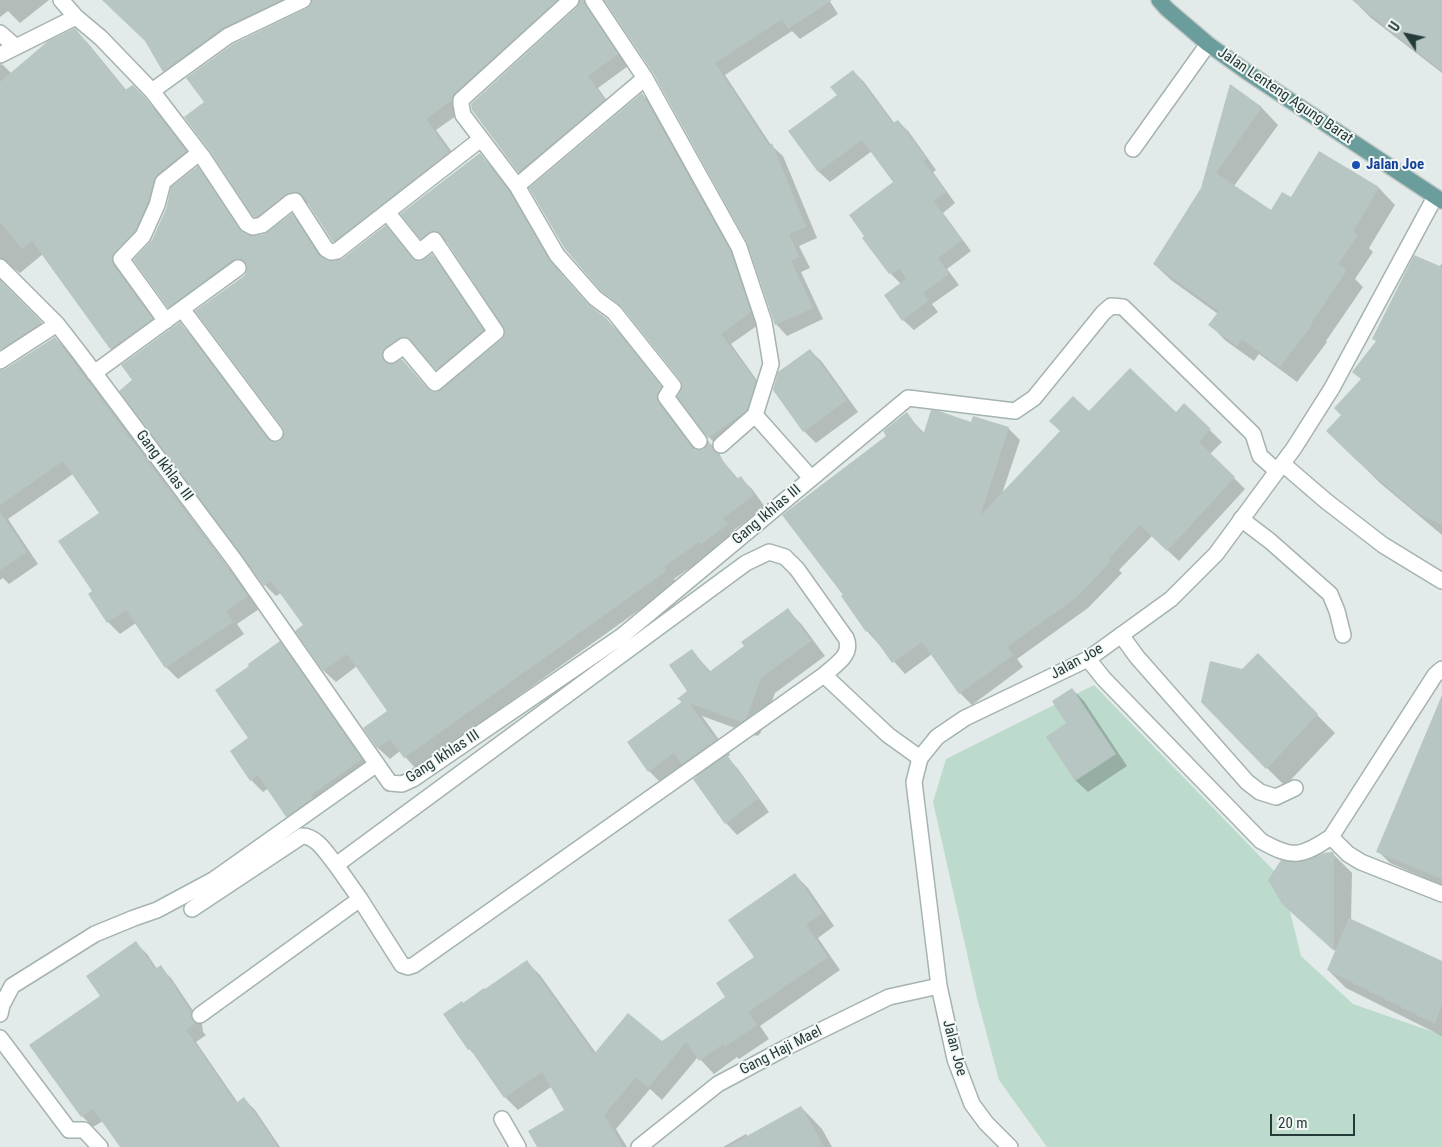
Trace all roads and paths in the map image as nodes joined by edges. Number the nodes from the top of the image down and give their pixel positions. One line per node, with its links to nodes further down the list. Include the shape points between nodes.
1 (61, 0): 6 (street)
2 (303, 0): 12 (street, via 228,36)
3 (571, 0): 13 (street, via 462,100 463,115)
4 (593, 0): 11 (street)
5 (1167, 3): 8 (main road, Jalan Lenteng Agung Barat)
6 (76, 17): 9 (street); 12 (street)
7 (0, 33): 9 (street)
8 (1208, 44): 14 (street); 17 (main road, Jalan Lenteng Agung Barat)
9 (16, 47): 10 (street)
10 (0, 54)
11 (645, 78): 16 (street); 27 (street, via 739,247 764,322 771,364)
12 (152, 91): 15 (street)
13 (481, 139): 16 (street); 18 (street)
14 (1133, 149)
15 (199, 153): 18 (street, via 247,224 253,227 262,225 295,200 331,252 337,252); 22 (street, via 163,182 157,206 143,236 121,258)
16 (517, 186): 29 (street, via 557,255 595,298 614,312 672,386 666,397)
17 (1439, 199): 31 (street, Jalan Joe, via 1332,388)
18 (387, 212): 24 (street, via 419,252 434,240 496,332 435,383 404,346)
19 (0, 267): 23 (street, Gang Ikhlas III)
20 (238, 268): 21 (street)
21 (182, 309): 22 (street); 28 (street)
22 (166, 321): 26 (street)
23 (57, 324): 25 (street); 26 (street, Gang Ikhlas III)
24 (391, 355)
25 (0, 361)
26 (94, 373): 41 (street, Gang Ikhlas III, via 235,560)
27 (755, 415): 30 (street); 32 (street)
28 (275, 433)
29 (699, 441)
30 (721, 445)
31 (1280, 468): 32 (street, Gang Ikhlas III, via 1260,456 1253,434 1123,307 1116,305 1103,313 1034,398 1015,411 908,398); 33 (street, Jalan Joe); 34 (street, via 1383,545)
32 (812, 478): 41 (street, Gang Ikhlas III, via 622,636 413,779 402,784 390,782)
33 (1241, 519): 35 (street, Jalan Joe, via 1216,554 1171,599); 36 (street, via 1330,594)
34 (1442, 581)
35 (1121, 635): 37 (street, Jalan Joe); 42 (street, via 1247,782 1260,792 1276,797)
36 (1343, 635)
37 (1088, 659): 40 (street, Jalan Joe, via 965,718 937,737); 43 (street, via 1261,841 1276,850 1297,854 1311,850)
38 (1442, 669): 43 (street, via 1435,675)
39 (824, 675): 40 (street, via 888,735); 44 (street, via 848,652 846,638 797,569 785,557 769,552 746,563); 46 (street, via 414,966 402,964)
40 (920, 758): 48 (street, Jalan Joe, via 914,782)
41 (377, 764): 49 (street, via 213,880 157,910 95,934 12,986)
42 (1295, 788)
43 (1331, 837): 45 (street, via 1360,862)
44 (336, 865): 46 (street); 47 (street, via 316,841 302,836)
45 (1442, 894)
46 (360, 899): 50 (street)
47 (192, 908)
48 (939, 986): 55 (street, Gang Haji Mael, via 889,997 773,1054 718,1084); 56 (street, Jalan Joe, via 955,1059 972,1104)
49 (0, 1014)
50 (200, 1015)
51 (0, 1038): 53 (street, via 69,1130 84,1130)
52 (502, 1119): 54 (street)
53 (100, 1147)
54 (518, 1147)
55 (639, 1147)
56 (1010, 1147)

